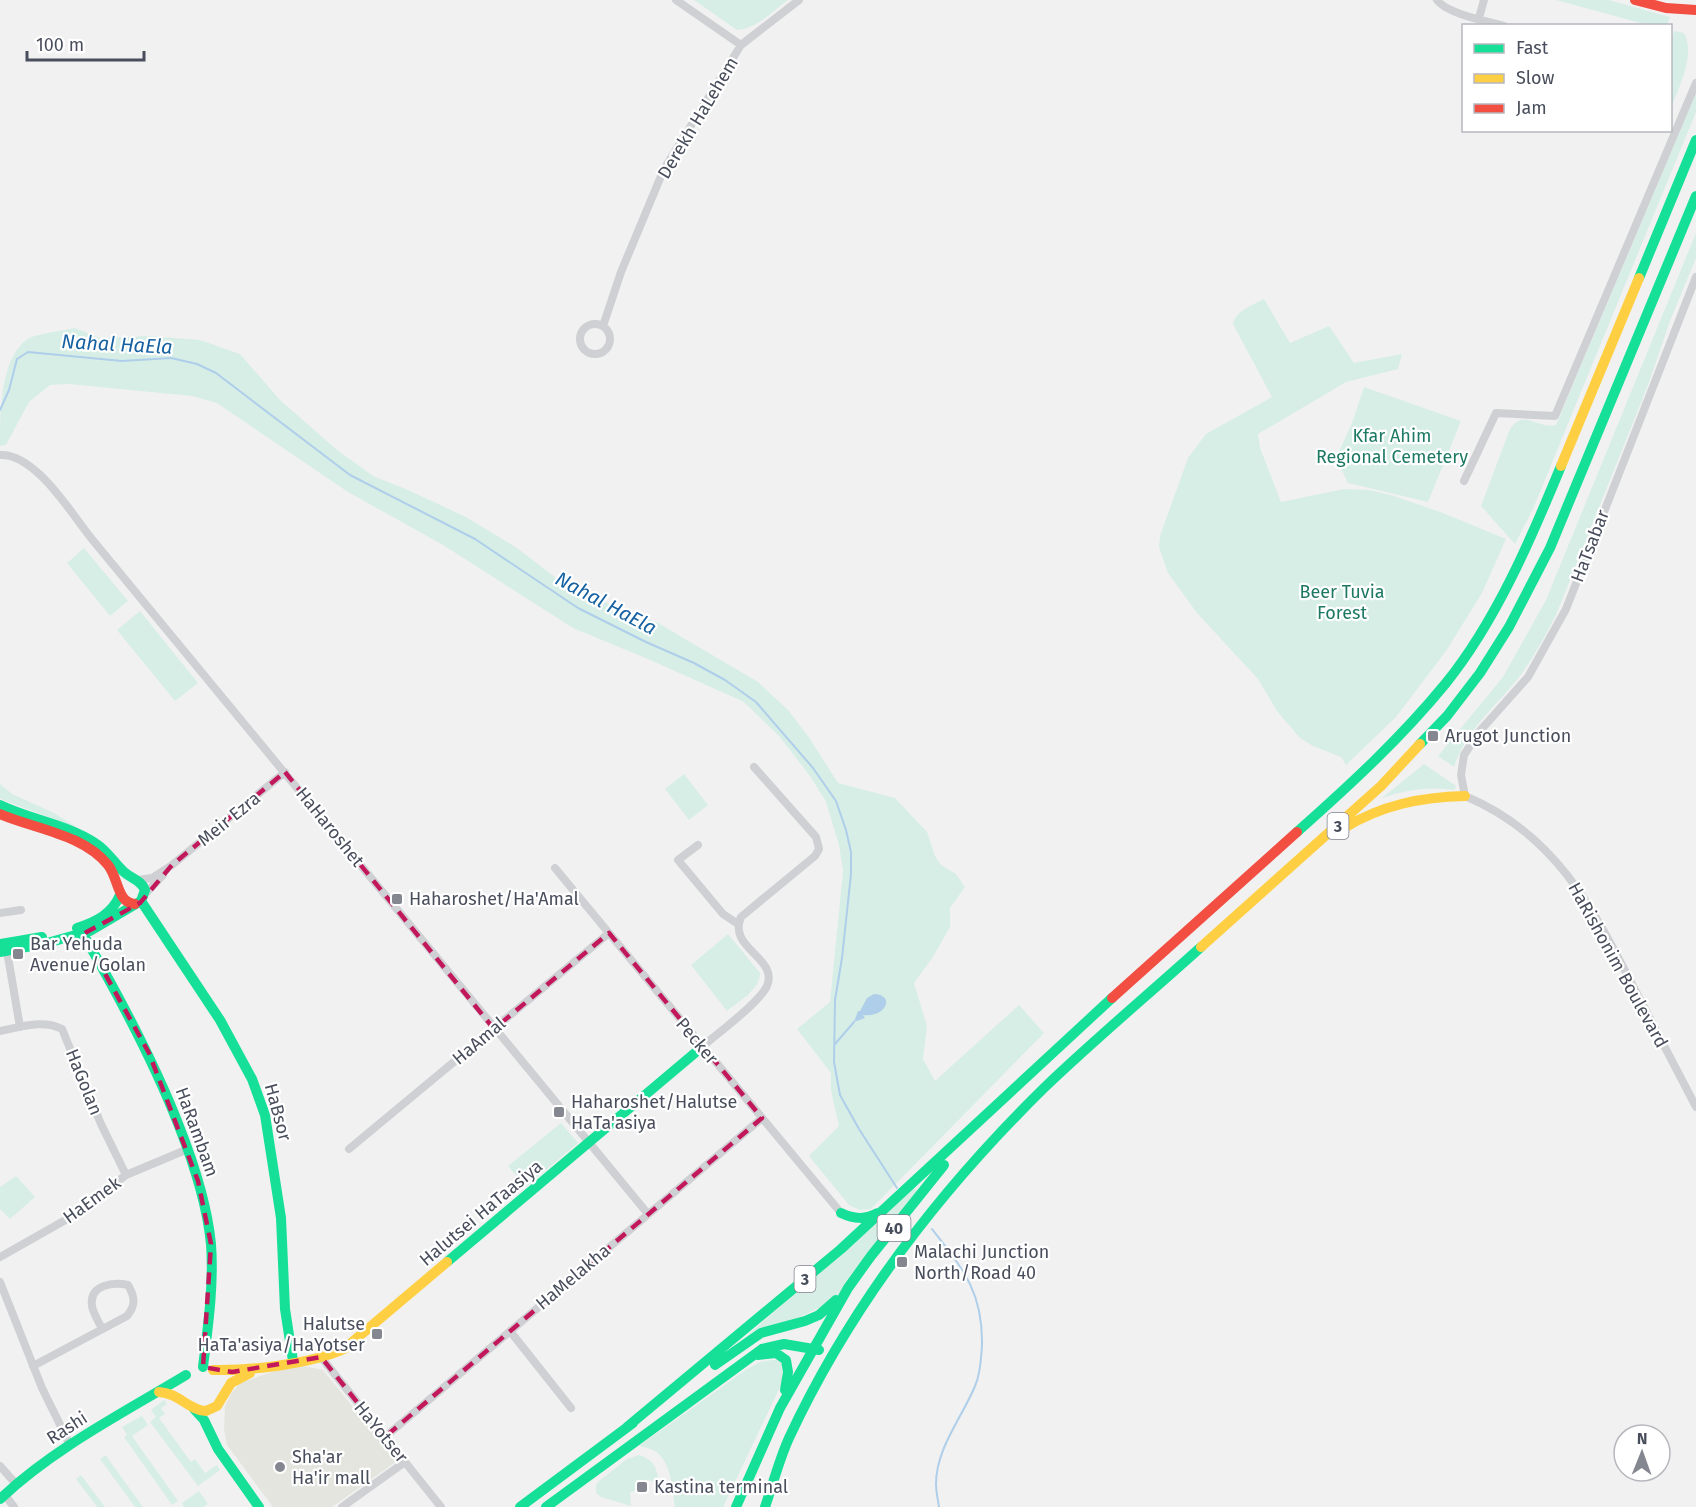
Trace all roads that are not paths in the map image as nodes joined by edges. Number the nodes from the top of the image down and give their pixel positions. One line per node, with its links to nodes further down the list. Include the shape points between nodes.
1 (676, 0): 9 (street)
2 (799, 0): 9 (street, Derekh HaLehem)
3 (1437, 0): 7 (street, via 1444,8)
4 (1484, 0): 7 (street)
5 (1635, 0): 6 (main road)
6 (1696, 10)
7 (1479, 18): 8 (street)
8 (1498, 24)
9 (741, 45): 14 (street, Derekh HaLehem, via 664,169)
10 (1696, 83): 16 (street, via 1555,416 1496,413)
11 (1696, 140): 41 (main road, 3, via 1531,540 1491,617 1447,682 1366,770 1062,1043)
12 (1696, 196): 23 (main road, 3, via 1550,548 1509,627 1480,674 1447,716 1381,786)
13 (1696, 277): 19 (street, HaTsabar, via 1566,609 1528,677 1464,755 1461,775)
14 (603, 326)
15 (0, 455): 18 (street, HaHaroshet, via 28,465 51,487)
16 (1464, 481)
17 (754, 767): 31 (street, via 816,837 819,849 746,912)
18 (285, 772): 24 (street, Meir Ezra); 36 (street, HaHaroshet)
19 (1465, 796): 23 (main road, via 1417,799 1380,810 1353,822); 39 (street, HaRishonim Boulevard, via 1486,805 1532,838 1577,887)
20 (0, 805): 26 (main road, via 89,839)
21 (0, 814): 27 (main road, via 91,850 114,874)
22 (698, 845): 31 (street, via 678,860 723,914)
23 (1310, 851): 58 (main road, 3, via 1076,1058 993,1140 914,1234)
24 (172, 865): 26 (street, Meir Ezra, via 152,878); 28 (street, Meir Ezra)
25 (555, 868): 33 (street, Pecker)
26 (136, 879): 27 (main road, via 122,883); 28 (main road, via 144,886)
27 (119, 893): 28 (main road, via 124,902); 32 (main road, via 116,906)
28 (140, 900): 32 (main road, via 105,924); 60 (main road, HaBsor, via 220,1020 252,1079 265,1115 281,1218 285,1310)
29 (21, 910): 30 (street)
30 (0, 913)
31 (738, 924): 38 (street, via 739,936 765,966 769,979 759,997)
32 (83, 930): 34 (main road); 43 (main road, HaRambam, via 149,1053)
33 (609, 933): 36 (street, HaAmal); 38 (street, Pecker)
34 (2, 949): 35 (street)
35 (20, 1027): 37 (street, HaGolan); 45 (street, HaGolan, via 42,1023 62,1029)
36 (494, 1029): 42 (street, HaHaroshet); 44 (street, HaAmal)
37 (0, 1031)
38 (702, 1047): 40 (street, Pecker); 42 (main road, Halutsei HaTaasiya)
39 (1696, 1107)
40 (762, 1118): 47 (street, Pecker); 48 (street, HaMelakha)
41 (977, 1125): 46 (main road, 3); 52 (main road, 40)
42 (590, 1142): 48 (street, HaHaroshet); 59 (main road, Halutsei HaTaasiya, via 355,1342)
43 (188, 1149): 45 (street, HaEmek); 64 (main road, HaRambam, via 211,1244)
44 (349, 1149)
45 (126, 1174): 50 (street, HaEmek, via 69,1218)
46 (885, 1209): 47 (main road, via 865,1219); 49 (main road, 3)
47 (841, 1213): 49 (main road, via 845,1230)
48 (648, 1214): 55 (street, HaMelakha)
49 (841, 1250): 73 (main road, 3)
50 (0, 1257)
51 (0, 1282): 62 (street)
52 (848, 1288): 54 (main road, via 819,1315); 56 (main road, 40)
53 (102, 1329): 53 (street, via 133,1309 134,1296 128,1285 116,1282 94,1293 91,1305); 62 (street)
54 (780, 1329): 56 (main road); 73 (main road, via 761,1333)
55 (510, 1331): 70 (street); 74 (street, HaMelakha)
56 (812, 1334): 57 (main road, 40); 58 (main road)
57 (813, 1349): 58 (main road); 61 (main road, via 781,1343 762,1349); 71 (main road, 40)
58 (833, 1352): 90 (main road, via 788,1440)
59 (321, 1357): 60 (main road, Halutsei HaTaasiya); 74 (street, HaYotser)
60 (293, 1361): 63 (main road, Halutsei HaTaasiya)
61 (745, 1361): 71 (main road, via 768,1353 786,1359 788,1377); 87 (main road)
62 (33, 1366): 75 (street)
63 (263, 1366): 64 (main road, Halutsei HaTaasiya, via 232,1372); 67 (main road, Halutsei HaTaasiya, via 234,1381)
64 (208, 1369): 65 (main road); 67 (main road, via 221,1377)
65 (186, 1375): 66 (main road, Rashi); 68 (main road, via 181,1388)
66 (158, 1392): 68 (main road, via 175,1393); 75 (main road, Rashi)
67 (224, 1394): 69 (main road)
68 (184, 1401): 72 (main road)
69 (217, 1405): 72 (main road, via 209,1410); 76 (main road, via 213,1431)
70 (571, 1408)
71 (780, 1408): 79 (main road, 40)
72 (194, 1409): 76 (main road)
73 (627, 1427): 86 (main road, 3)
74 (385, 1437): 77 (street, HaYotser)
75 (69, 1445): 80 (main road, Rashi)
76 (218, 1449): 83 (main road)
77 (405, 1462): 84 (street); 85 (street, HaYotser)
78 (0, 1466): 80 (street)
79 (752, 1474): 88 (main road); 89 (main road, 40)
80 (16, 1484): 81 (main road, Rashi)
81 (2, 1497): 82 (street)
82 (14, 1507)
83 (259, 1507)
84 (342, 1507)
85 (441, 1507)
86 (520, 1507)
87 (546, 1507)
88 (736, 1507)
89 (740, 1507)
90 (765, 1507)

